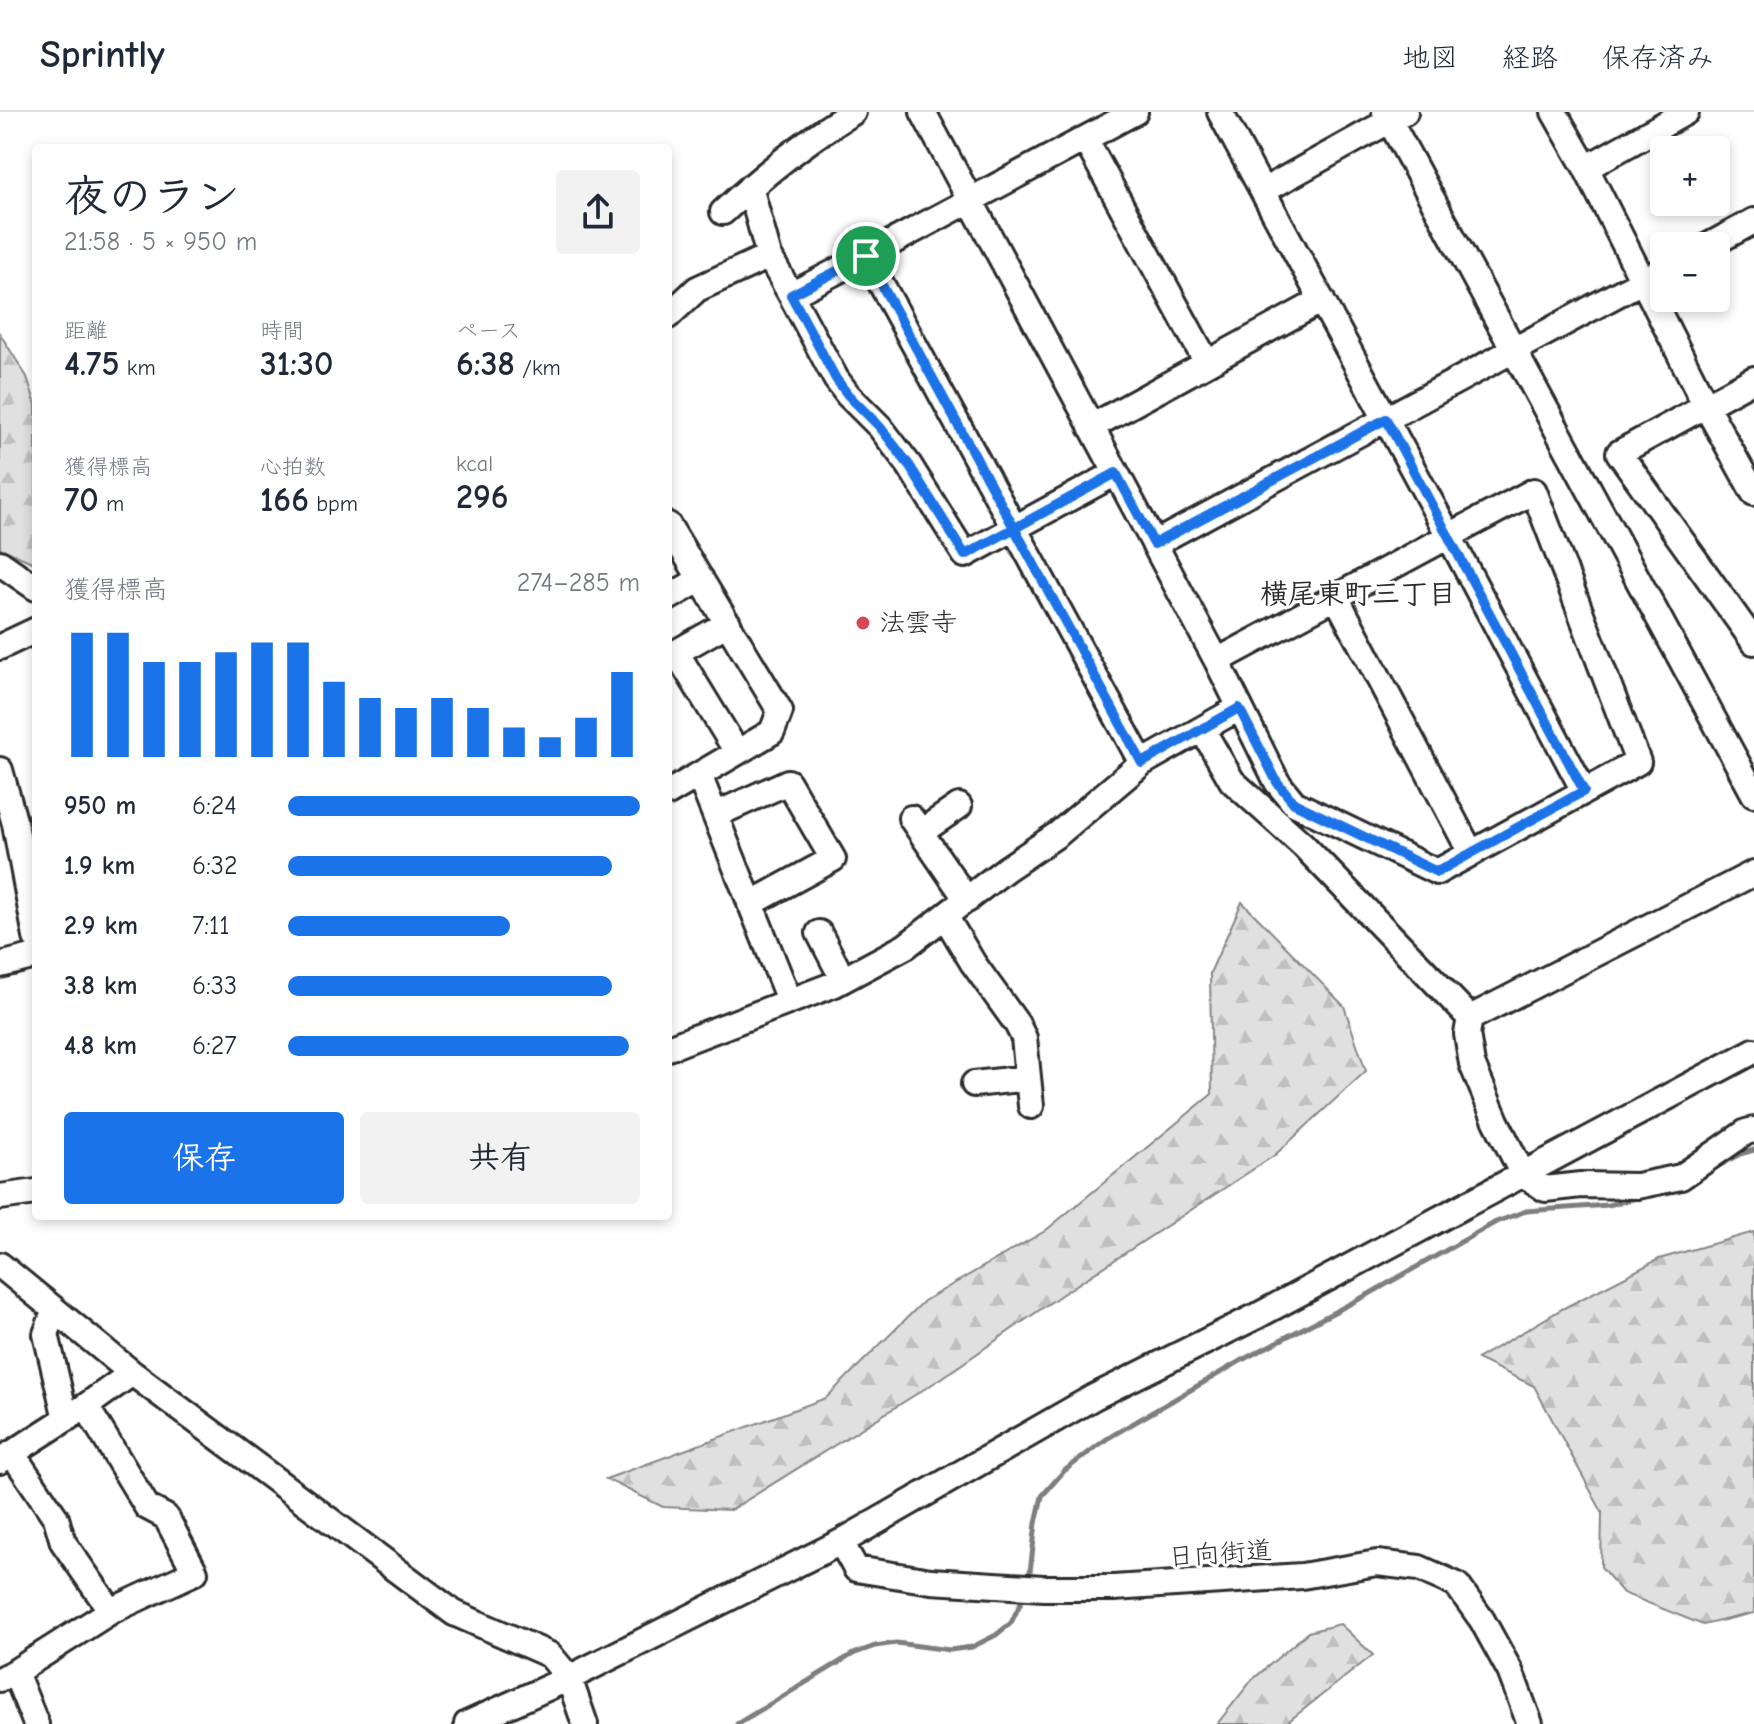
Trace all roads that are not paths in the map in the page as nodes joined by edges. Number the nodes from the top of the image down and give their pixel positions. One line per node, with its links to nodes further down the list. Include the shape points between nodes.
1 (853, 112): 10 (street)
2 (923, 112): 12 (street)
3 (1135, 112): 8 (street)
4 (1220, 112): 11 (street)
5 (1554, 112): 9 (street)
6 (1686, 112): 9 (street)
7 (1393, 115): 11 (street); 24 (street)
8 (1085, 139): 12 (street); 25 (street)
9 (1586, 168): 18 (street)
10 (750, 187): 13 (street); 16 (street)
11 (1263, 191): 21 (street)
12 (970, 199): 17 (street); 29 (street)
13 (723, 212)
14 (1754, 221): 15 (street)
15 (1730, 234)
16 (769, 256): 20 (street); 22 (street, via 697,289)
17 (866, 256): 20 (street); 32 (street)
18 (1650, 269)
19 (1650, 277): 24 (street)
20 (791, 295): 32 (street, via 836,379 909,465 965,555)
21 (1322, 300): 25 (street); 28 (street)
22 (672, 312)
23 (1669, 312): 27 (street)
24 (1515, 349): 28 (street); 55 (street)
25 (1207, 363): 29 (street)
26 (1754, 379): 27 (street)
27 (1706, 406): 31 (street); 43 (street, via 1619,453)
28 (1386, 419): 34 (street); 35 (street)
29 (1091, 427): 30 (street)
30 (1116, 473): 32 (street); 35 (street)
31 (1754, 493)
32 (1014, 528): 50 (street)
33 (672, 536): 37 (street)
34 (1449, 536): 40 (street); 54 (street); 54 (street, via 1534,491 1638,762)
35 (1154, 544): 46 (street)
36 (0, 563): 38 (street)
37 (701, 579): 39 (street); 41 (street)
38 (32, 585)
39 (672, 596)
40 (1336, 597): 46 (street); 59 (street)
41 (728, 623): 45 (street); 49 (street, via 780,711 772,732)
42 (32, 632): 44 (street)
43 (1754, 642)
44 (0, 647)
45 (672, 654): 49 (street)
46 (1217, 661): 47 (street)
47 (1239, 708): 48 (street); 59 (street, via 1277,782 1294,803 1437,872)
48 (1202, 729): 50 (street); 71 (street, via 1232,781 1303,845)
49 (737, 752): 52 (street)
50 (1142, 763): 62 (street, via 1058,834)
51 (0, 770): 58 (street)
52 (699, 775): 53 (street); 57 (street)
53 (672, 791)
54 (1584, 791): 59 (street)
55 (1754, 794)
56 (959, 806): 62 (street, via 916,825)
57 (715, 815): 63 (street); 63 (street, via 788,782 833,859)
58 (25, 822): 61 (street)
59 (1471, 853)
60 (1754, 873): 71 (street)
61 (32, 895)
62 (967, 900): 64 (street)
63 (750, 904): 70 (street)
64 (945, 916): 70 (street, via 894,953 835,984); 74 (street, via 1017,1024 1024,1038)
65 (819, 933): 69 (street)
66 (869, 949): 69 (street)
67 (32, 957): 68 (street)
68 (0, 965)
69 (836, 966): 70 (street)
70 (787, 997): 72 (street)
71 (1470, 1018): 78 (street, via 1472,1064)
72 (672, 1047)
73 (1754, 1051): 78 (street)
74 (1028, 1078): 75 (street); 76 (street)
75 (974, 1084)
76 (1031, 1106)
77 (1754, 1130): 78 (street, via 1681,1177 1637,1186 1545,1189)
78 (1522, 1173): 86 (street, via 1094,1397)
79 (3, 1188): 80 (street)
80 (32, 1192)
81 (0, 1265): 82 (street)
82 (55, 1310): 83 (street); 84 (street, via 46,1334)
83 (132, 1373): 84 (street); 89 (street, via 454,1613 550,1655)
84 (76, 1413): 85 (street); 87 (street, via 147,1507 166,1517 195,1572)
85 (6, 1457): 87 (street, via 56,1518 63,1542)
86 (841, 1542): 89 (street); 93 (street, 日向街道, via 856,1569 931,1581 1044,1588 1194,1585 1377,1563 1419,1568 1457,1585 1474,1608 1510,1671)
87 (111, 1611): 88 (street)
88 (8, 1676): 90 (street)
89 (569, 1678): 91 (street); 92 (street)
90 (36, 1724)
91 (467, 1724)
92 (585, 1724)
93 (1530, 1724)

